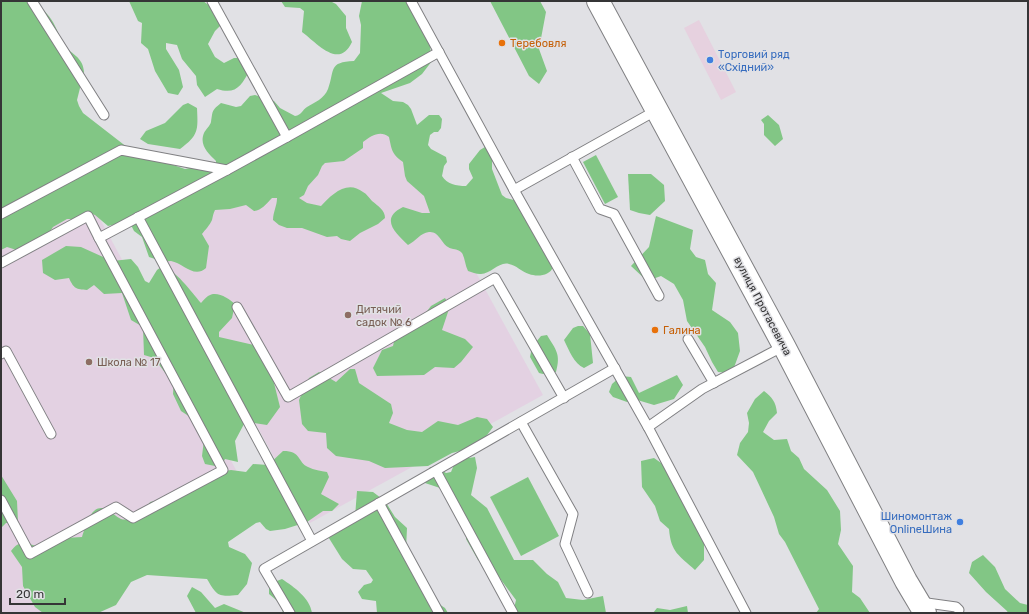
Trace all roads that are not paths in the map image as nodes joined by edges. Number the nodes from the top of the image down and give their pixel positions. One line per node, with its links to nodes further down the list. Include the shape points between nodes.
1 (32, 1): 7 (lane)
2 (212, 1): 8 (lane)
3 (411, 1): 5 (lane)
4 (598, 1): 6 (highway, вулиця Протасевича)
5 (439, 52): 8 (lane); 11 (lane)
6 (657, 110): 9 (lane); 19 (highway, вулиця Протасевича)
7 (104, 115)
8 (287, 137): 10 (lane)
9 (572, 157): 11 (lane); 16 (lane, via 600,209 614,214)
10 (226, 170): 12 (lane, via 121,150); 13 (lane)
11 (514, 190): 21 (lane)
12 (1, 214)
13 (138, 217): 14 (lane); 30 (lane)
14 (100, 238): 15 (lane, via 88,216); 28 (lane, via 223,470 133,518 116,507 30,554)
15 (1, 263)
16 (659, 296)
17 (237, 308): 23 (lane, via 288,397 495,278)
18 (688, 339): 22 (lane)
19 (784, 346): 22 (lane); 32 (highway, вулиця Протасевича)
20 (1, 354): 26 (lane, via 6,351)
21 (615, 368): 23 (lane); 25 (lane)
22 (714, 383): 25 (lane)
23 (564, 398): 24 (lane)
24 (521, 422): 27 (lane); 31 (lane, via 573,514 565,544)
25 (648, 427): 37 (lane)
26 (52, 434)
27 (436, 471): 29 (lane); 36 (lane)
28 (1, 500)
29 (379, 503): 30 (lane); 35 (lane)
30 (312, 541): 34 (lane, via 264,569)
31 (588, 593)
32 (922, 607): 33 (lane, via 956,607)
33 (959, 610)
34 (290, 613)
35 (439, 613)
36 (513, 613)
37 (746, 613)

